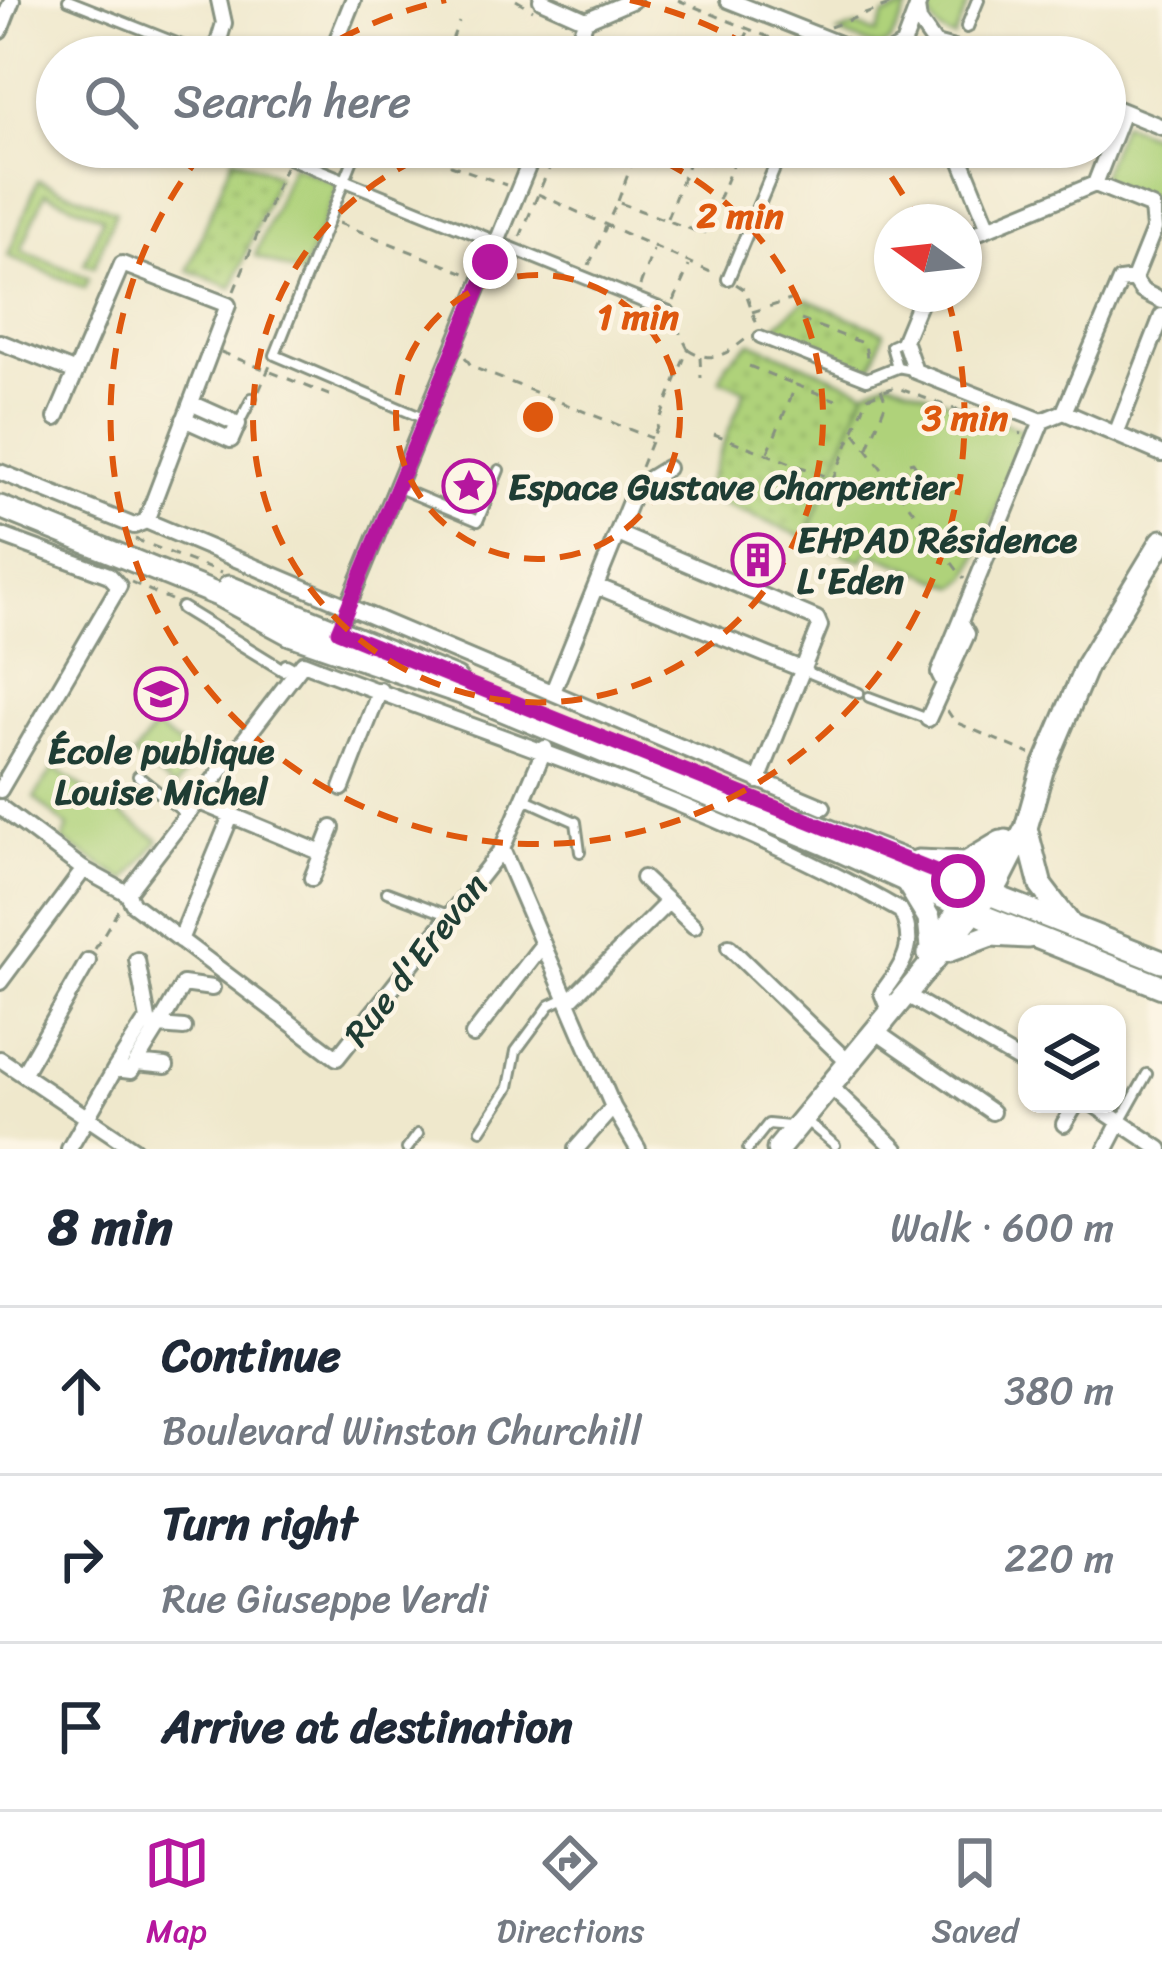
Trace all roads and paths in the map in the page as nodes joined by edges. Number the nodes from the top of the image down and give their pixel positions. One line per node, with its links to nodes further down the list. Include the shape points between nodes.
1 (12, 0): 17 (street)
2 (68, 0): 18 (lane)
3 (219, 0): 19 (street)
4 (352, 0): 20 (street)
5 (541, 0): 12 (street)
6 (633, 0): 11 (street)
7 (678, 0): 16 (path)
8 (728, 0): 14 (street)
9 (978, 0): 15 (street)
10 (913, 2): 14 (path, via 830,27 800,16); 28 (street)
11 (608, 10): 12 (street); 23 (path)
12 (586, 20): 22 (street)
13 (459, 22): 21 (path)
14 (796, 27): 26 (path); 27 (street)
15 (967, 27)
16 (750, 29): 24 (path); 25 (path)
17 (0, 31)
18 (160, 36)
19 (220, 36)
20 (338, 36)
21 (453, 36)
22 (580, 36)
23 (600, 36)
24 (746, 36)
25 (766, 36)
26 (789, 36)
27 (818, 36)
28 (911, 36)
29 (1126, 113): 30 (street)
30 (1162, 127)
31 (285, 168): 64 (path, via 233,294 221,289)
32 (313, 168): 43 (street)
33 (350, 168): 43 (lane)
34 (459, 168): 45 (path)
35 (528, 168): 45 (street)
36 (549, 168): 46 (path)
37 (629, 168): 47 (path)
38 (686, 168): 49 (path)
39 (731, 168): 49 (path, via 704,234)
40 (775, 168): 58 (street)
41 (964, 168): 51 (street)
42 (1101, 168): 44 (street)
43 (345, 181): 48 (lane); 53 (street)
44 (1095, 184): 51 (street); 59 (street, via 1152,207 1154,229)
45 (519, 190): 53 (street)
46 (538, 194): 50 (path); 55 (path)
47 (617, 202): 49 (path); 50 (path)
48 (330, 220): 60 (path); 76 (lane)
49 (667, 220)
50 (608, 222): 54 (path); 57 (path)
51 (988, 228): 52 (street)
52 (982, 230)
53 (497, 243): 55 (street); 60 (street)
54 (654, 247): 56 (path); 62 (path)
55 (515, 250): 57 (street)
56 (689, 264): 58 (path); 65 (path)
57 (584, 278): 62 (street)
58 (728, 279): 66 (path, via 745,290)
59 (1135, 279): 63 (street); 91 (street, via 1120,281)
60 (482, 280): 75 (street)
61 (800, 297): 66 (path)
62 (635, 299): 65 (street)
63 (1162, 301)
64 (222, 302): 82 (street, via 122,264); 90 (street)
65 (669, 312): 73 (path)
66 (752, 312): 70 (path)
67 (916, 312): 71 (street)
68 (1162, 316): 99 (street)
69 (801, 320): 83 (path, via 865,344)
70 (759, 333): 77 (path, via 724,357); 83 (street, via 867,379)
71 (904, 340): 79 (lane, via 891,346); 80 (street)
72 (0, 342): 82 (street)
73 (688, 349): 77 (path); 100 (path)
74 (220, 351): 81 (path)
75 (454, 352): 94 (street); 100 (path, via 472,367)
76 (275, 355): 81 (path); 94 (lane)
77 (700, 357): 84 (path)
78 (748, 366): 85 (path)
79 (896, 367): 80 (lane); 83 (street)
80 (915, 370): 95 (street)
81 (268, 371): 87 (path); 88 (path)
82 (76, 372): 92 (street)
83 (871, 372): 86 (path)
84 (701, 378)
85 (796, 385): 89 (path); 102 (path)
86 (882, 392): 95 (path, via 895,387 1020,435); 97 (path, via 868,397); 101 (path, via 886,402)
87 (331, 396)
88 (252, 398): 96 (lane)
89 (836, 400)
90 (191, 403): 93 (street); 96 (street)
91 (1064, 412): 95 (street); 99 (street)
92 (56, 418)
93 (184, 419): 96 (street, via 232,440); 115 (street)
94 (427, 419): 111 (street)
95 (1036, 419): 129 (street, via 939,674)
96 (238, 424)
97 (854, 431): 101 (path); 102 (path, via 833,479)
98 (714, 434): 102 (path)
99 (1117, 434): 103 (street)
100 (653, 438): 110 (path)
101 (868, 449): 108 (path)
102 (767, 454)
103 (1162, 454)
104 (667, 468): 110 (street)
105 (499, 470): 111 (lane, via 478,520)
106 (906, 471): 112 (path, via 913,462 921,475)
107 (0, 472): 115 (street, via 134,526)
108 (889, 478): 109 (path); 112 (path)
109 (877, 485)
110 (636, 487): 116 (street)
111 (399, 488): 123 (street)
112 (899, 492): 121 (path, via 964,578)
113 (0, 495): 124 (main road)
114 (0, 507): 124 (main road)
115 (146, 521): 123 (street)
116 (618, 534): 119 (street); 125 (street, via 817,620)
117 (0, 535): 120 (street, via 109,575)
118 (1162, 541): 132 (main road, via 1088,664)
119 (596, 586): 125 (street); 127 (street)
120 (118, 591): 122 (path, via 132,582); 133 (street)
121 (958, 594)
122 (182, 608): 126 (street)
123 (349, 608): 124 (street); 127 (street)
124 (333, 640): 149 (main road); 153 (main road)
125 (804, 670): 130 (lane); 135 (street)
126 (297, 671): 128 (street, via 303,663); 139 (street)
127 (554, 689): 135 (street, via 567,704)
128 (380, 690): 131 (street); 136 (street)
129 (942, 690): 130 (street); 132 (path, via 946,717 1036,750)
130 (928, 719)
131 (545, 748): 138 (street, Rue d'Erevan); 174 (street, via 809,859 901,911 910,942 882,993)
132 (1046, 764): 145 (main road)
133 (4, 771): 137 (street)
134 (138, 776): 142 (lane)
135 (758, 781): 141 (street)
136 (342, 788)
137 (0, 790)
138 (524, 798): 146 (street, Rue d'Erevan); 147 (lane, via 576,822)
139 (197, 801): 142 (street); 143 (street)
140 (0, 807): 150 (street, Rue d'Erevan)
141 (823, 807)
142 (187, 814): 155 (street)
143 (231, 816): 148 (street); 162 (street)
144 (332, 828): 148 (street)
145 (1018, 832): 149 (main road, via 966,863); 157 (main road); 160 (main road, via 1041,886)
146 (502, 849): 158 (street, Rue d'Erevan); 163 (street)
147 (580, 852)
148 (322, 853): 151 (street)
149 (895, 855): 157 (main road)
150 (81, 872): 155 (street, Rue d'Erevan); 169 (street)
151 (312, 878)
152 (643, 878): 156 (street)
153 (907, 882): 157 (main road); 165 (main road)
154 (387, 892): 158 (lane)
155 (127, 893): 162 (street, Rue d'Erevan); 167 (path)
156 (668, 902): 159 (street); 173 (street)
157 (968, 907): 160 (main road); 161 (main road); 165 (main road)
158 (450, 915): 162 (street, Rue d'Erevan, via 337,1058)
159 (694, 926)
160 (1073, 928): 168 (main road)
161 (1040, 938): 165 (main road, via 1004,934); 170 (main road)
162 (180, 940)
163 (543, 944): 173 (street); 178 (street)
164 (729, 947): 182 (street)
165 (937, 951): 172 (main road)
166 (137, 960): 175 (street)
167 (88, 961): 185 (street)
168 (1162, 962)
169 (0, 982)
170 (1162, 987)
171 (212, 988): 175 (street, via 183,984)
172 (908, 991): 174 (main road); 180 (street)
173 (567, 1000): 188 (street); 196 (lane, via 550,1005 516,1051 509,1088)
174 (890, 1013): 177 (main road)
175 (154, 1026): 176 (street); 181 (street); 184 (street, via 143,1025)
176 (184, 1028)
177 (875, 1031): 182 (main road); 189 (street)
178 (473, 1035)
179 (0, 1059): 185 (street)
180 (1018, 1059)
181 (136, 1063): 183 (street); 184 (street)
182 (849, 1063): 187 (main road)
183 (166, 1066)
184 (115, 1069): 192 (street)
185 (23, 1074): 192 (street)
186 (1147, 1074): 193 (lane)
187 (830, 1086): 194 (main road); 206 (street)
188 (613, 1106): 202 (street); 203 (street)
189 (992, 1112)
190 (1071, 1113): 195 (street)
191 (1106, 1113): 193 (street)
192 (87, 1117): 199 (street); 200 (street)
193 (1120, 1122): 207 (street); 208 (street)
194 (800, 1123): 198 (lane); 204 (lane, via 768,1124); 205 (main road)
195 (1064, 1124)
196 (481, 1130)
197 (418, 1134): 201 (lane)
198 (835, 1145)
199 (69, 1149)
200 (134, 1149)
201 (407, 1149)
202 (577, 1149)
203 (638, 1149)
204 (748, 1149)
205 (778, 1149)
206 (896, 1149)
207 (1106, 1149)
208 (1160, 1149)

